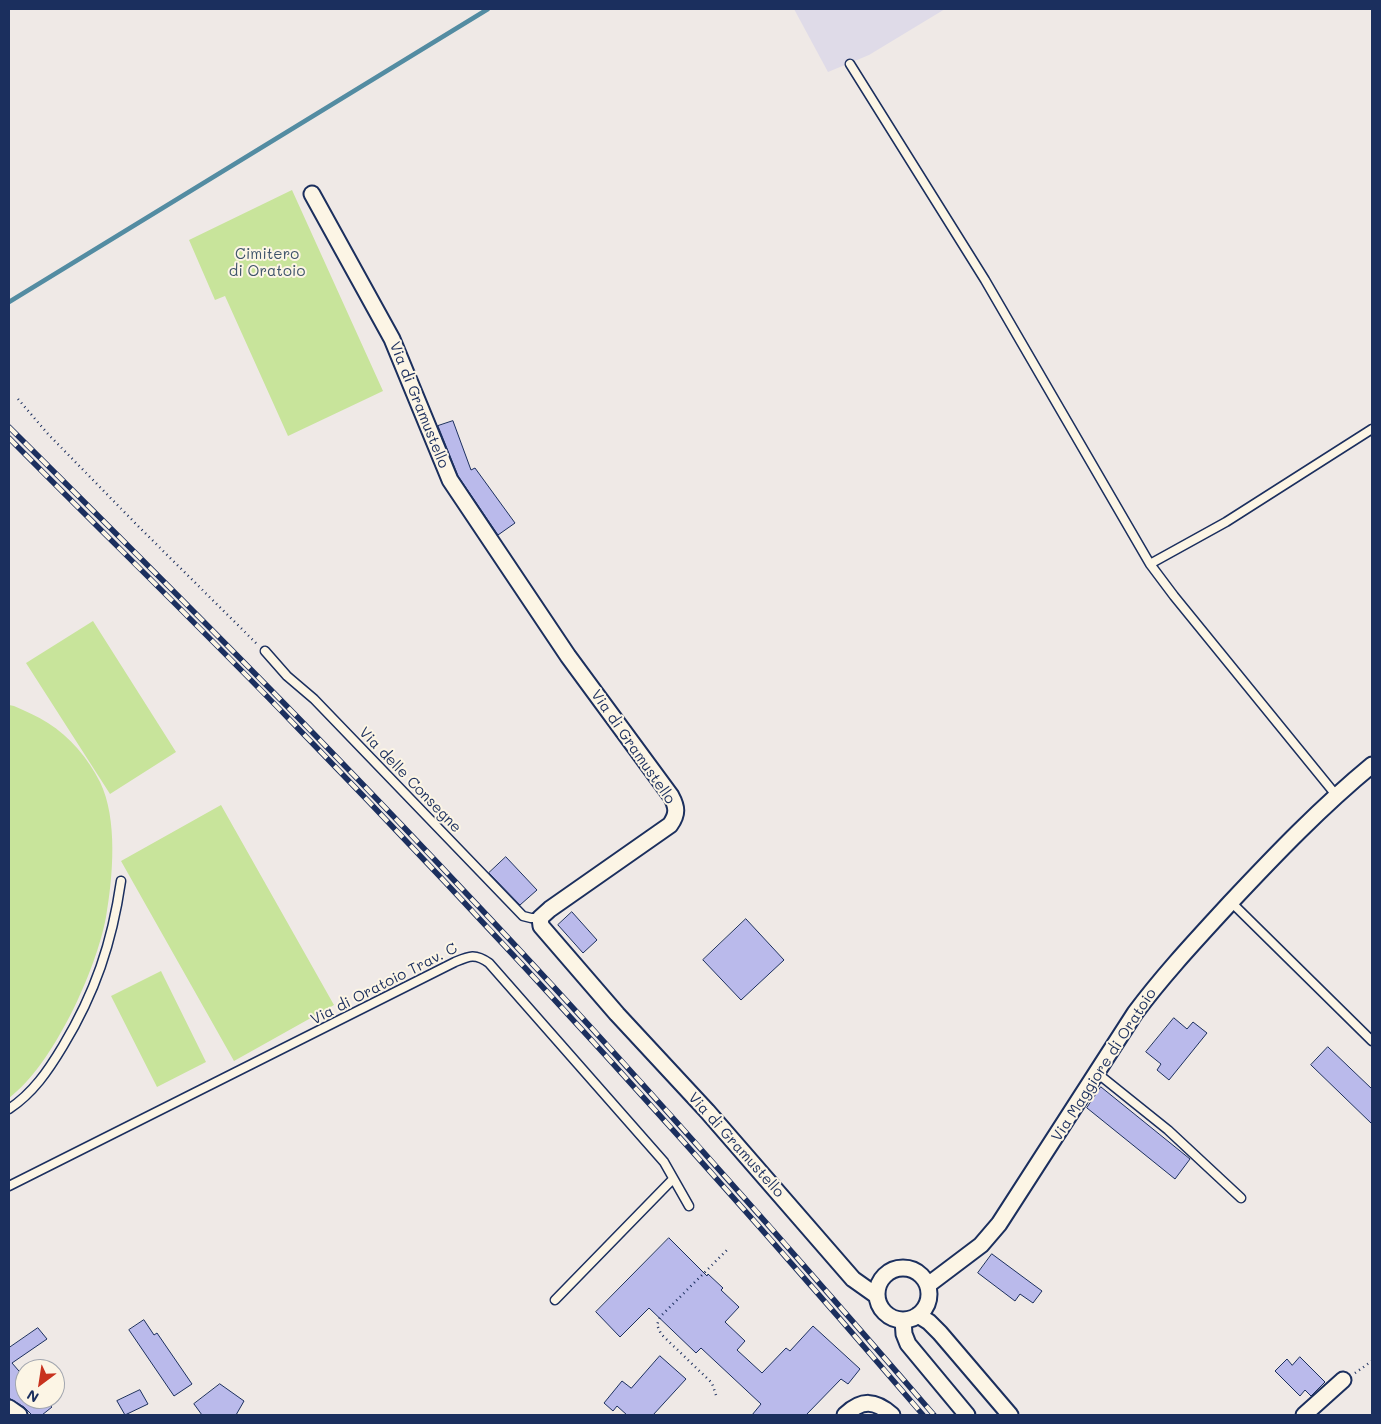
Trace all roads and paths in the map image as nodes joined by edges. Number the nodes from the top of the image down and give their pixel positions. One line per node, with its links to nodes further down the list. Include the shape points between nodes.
1 (850, 64): 5 (lane, via 985,280)
2 (312, 194): 11 (street, Via di Gramustello, via 392,339 450,480 568,656 671,796 676,808 676,817 670,825)
3 (18, 399): 6 (path, via 139,527)
4 (1372, 429): 5 (lane, via 1226,522)
5 (1150, 564): 8 (lane)
6 (265, 651): 11 (lane, Via delle Consegne, via 522,916)
7 (1372, 765): 8 (street, Via Maggiore di Oratoio)
8 (1336, 795): 10 (street, Via Maggiore di Oratoio)
9 (121, 882): 14 (lane, via 100,974 80,1017 45,1074 26,1096)
10 (1231, 902): 12 (lane); 13 (street, Via Maggiore di Oratoio, via 1152,990)
11 (540, 918): 21 (street, Via di Gramustello, via 541,926 617,1014 707,1111 853,1279)
12 (1372, 1041)
13 (1097, 1073): 17 (lane, via 1168,1130); 20 (street, Via Maggiore di Oratoio, via 990,1236)
14 (9, 1109)
15 (673, 1179): 16 (lane, Via di Oratoio Trav. C, via 664,1162 489,963 475,956 455,962); 18 (lane, Via di Oratoio Trav. C); 22 (lane)
16 (9, 1186)
17 (1241, 1198)
18 (689, 1206)
19 (727, 1250): 27 (path, via 660,1317 657,1325 661,1334 712,1384)
20 (928, 1284): 21 (street, via 917,1272 901,1268 893,1270 880,1281); 23 (street, via 929,1299)
21 (877, 1296): 24 (street, via 889,1316)
22 (555, 1300)
23 (918, 1315): 24 (street); 33 (street, via 940,1333)
24 (904, 1320): 32 (street, via 908,1344)
25 (1372, 1361): 26 (path)
26 (1344, 1380): 34 (street)
27 (716, 1395)
28 (9, 1408): 29 (street)
29 (19, 1415)
30 (845, 1415): 31 (street, via 857,1405 866,1403 879,1406)
31 (892, 1415)
32 (967, 1415)
33 (1010, 1415)
34 (1304, 1415)

